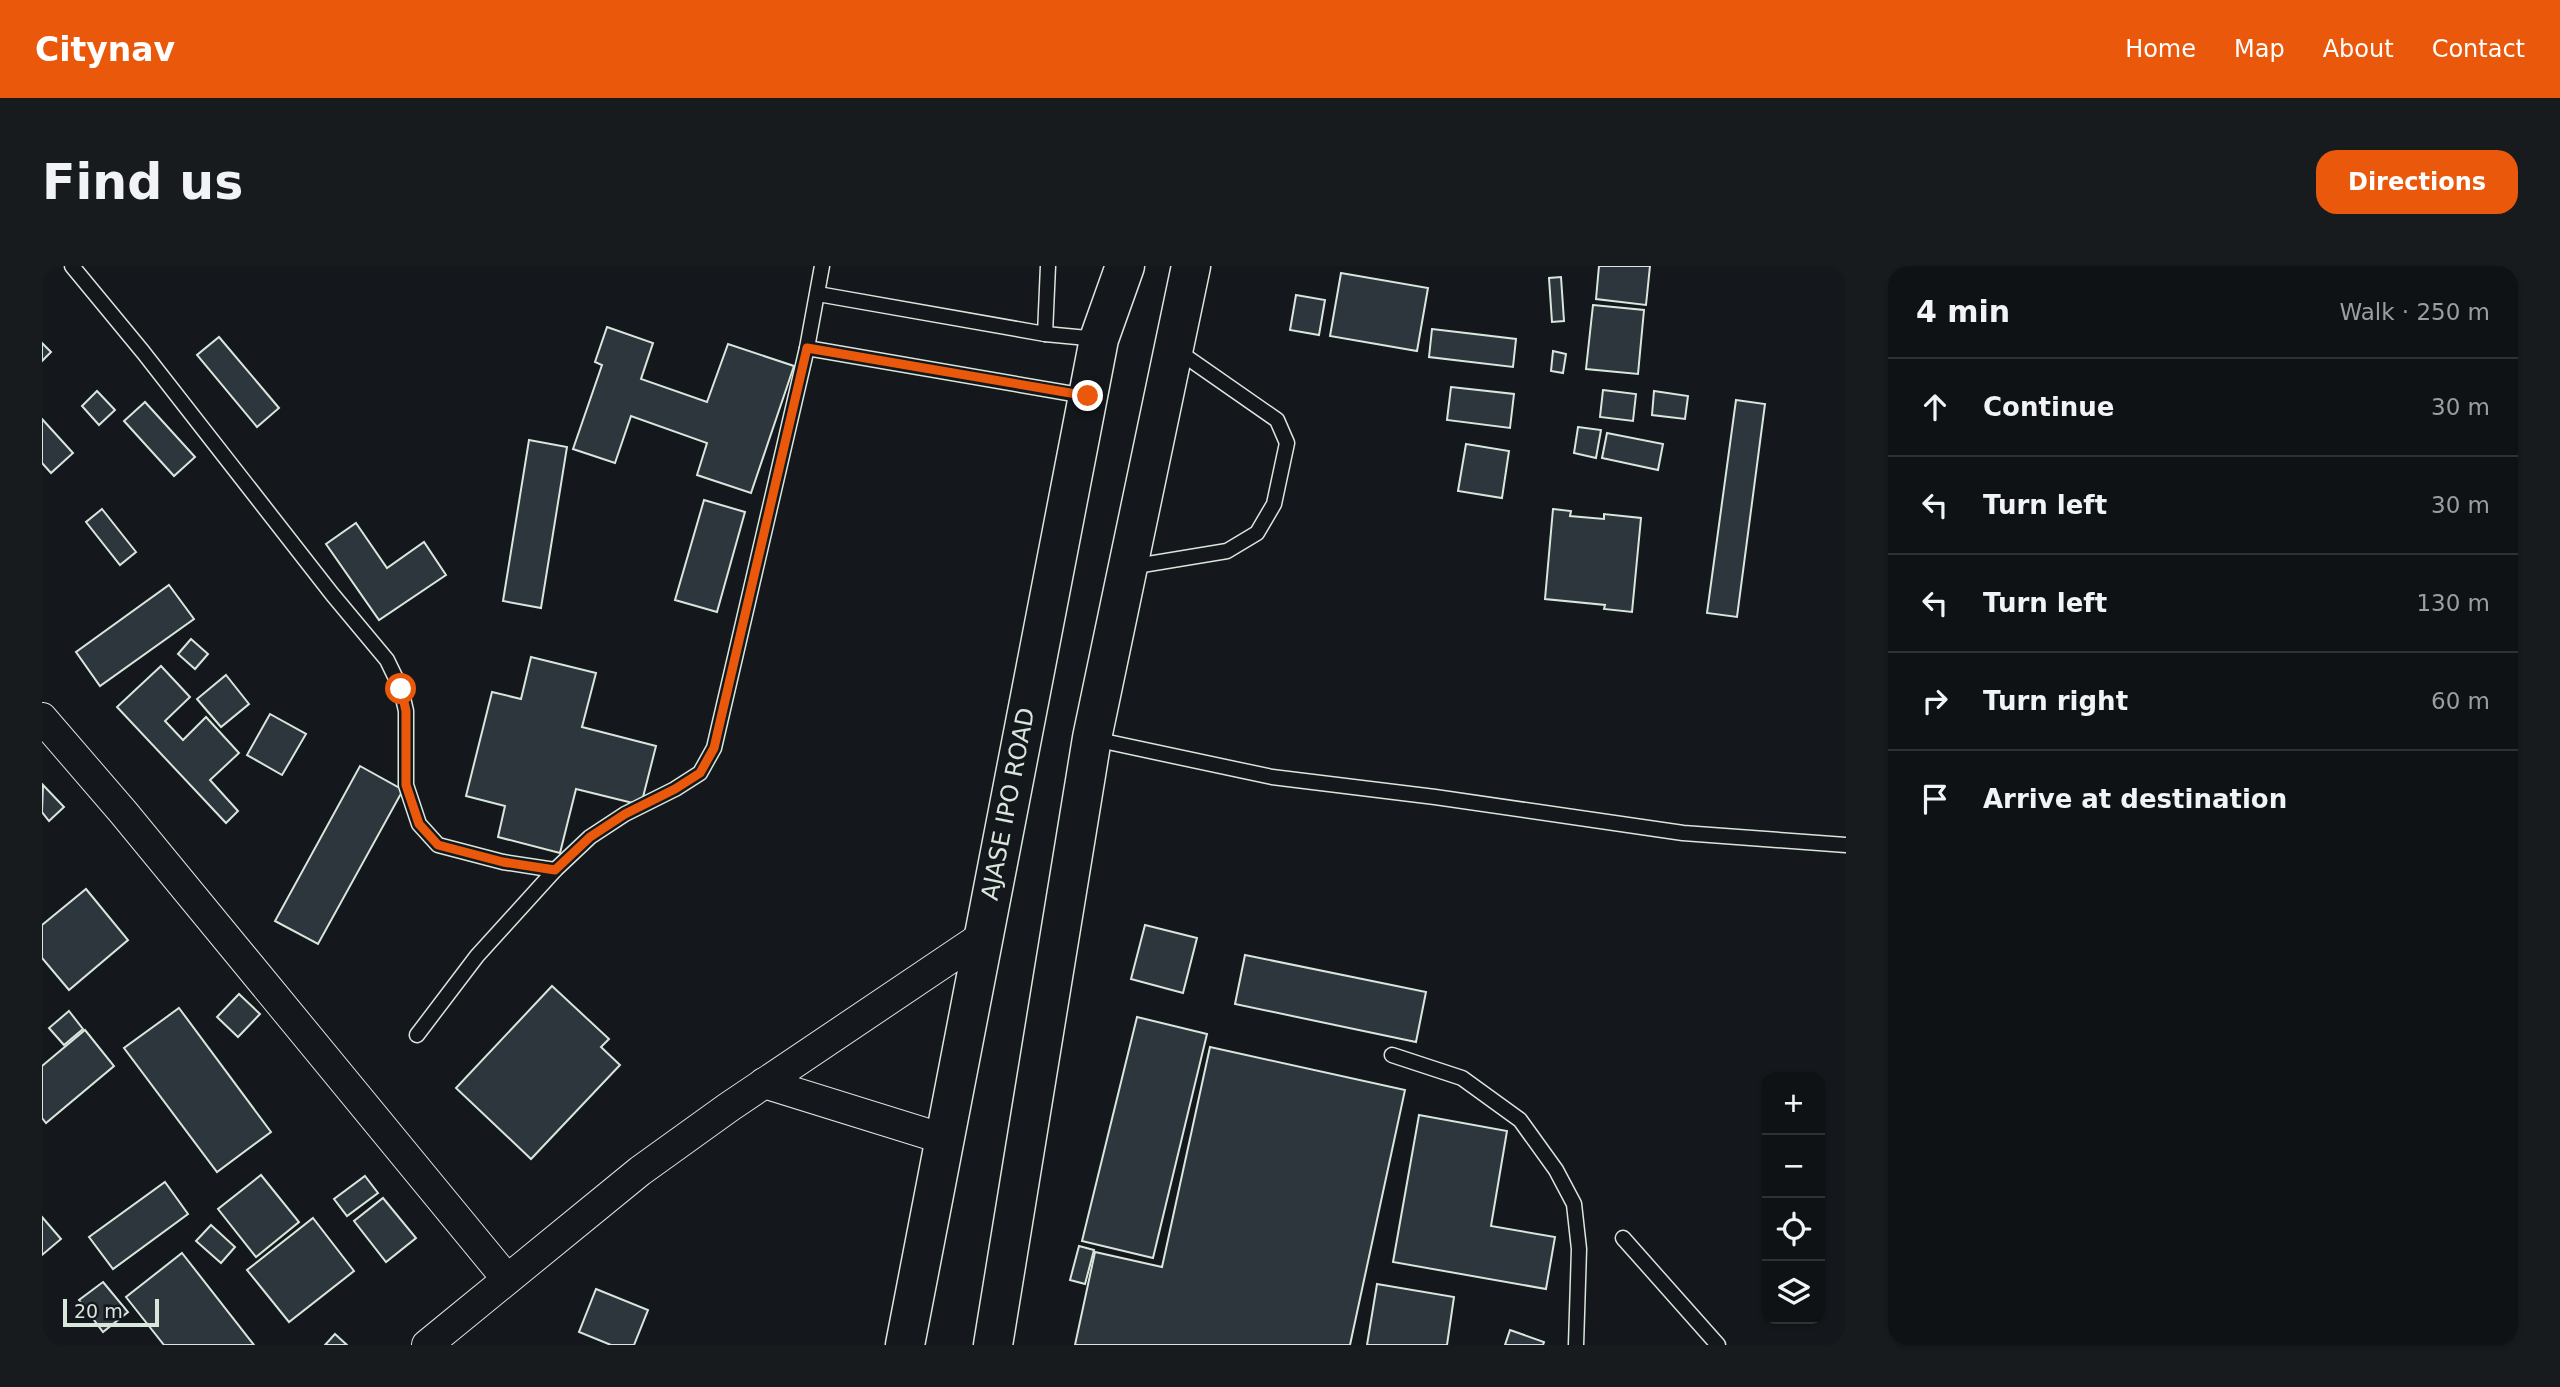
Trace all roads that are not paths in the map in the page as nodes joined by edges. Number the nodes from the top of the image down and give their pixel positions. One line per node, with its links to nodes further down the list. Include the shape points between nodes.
1 (72, 266): 16 (lane, via 387,660 406,711 406,785 419,824 438,845)
2 (822, 266): 6 (lane)
3 (1048, 266): 7 (lane)
4 (1125, 266): 8 (highway, AJASE IPO ROAD)
5 (1191, 266): 10 (highway)
6 (818, 294): 7 (lane); 9 (lane)
7 (1045, 334): 8 (lane)
8 (1100, 339): 11 (highway, AJASE IPO ROAD)
9 (807, 348): 11 (lane); 16 (lane, via 714,748 700,773 590,837)
10 (1174, 348): 12 (highway); 12 (lane, via 1277,420 1287,443 1274,504 1257,533 1227,551)
11 (1088, 396): 17 (highway, AJASE IPO ROAD)
12 (1128, 567): 14 (highway)
13 (42, 718): 23 (street)
14 (1092, 738): 15 (lane, via 1272,777 1682,833); 26 (highway)
15 (1846, 845)
16 (555, 870): 18 (lane, via 477,957)
17 (982, 936): 20 (street); 21 (highway, AJASE IPO ROAD)
18 (417, 1035)
19 (1392, 1055): 27 (lane, via 1462,1078 1520,1120 1556,1170 1574,1204 1580,1249)
20 (764, 1083): 21 (street); 23 (street, via 640,1171)
21 (944, 1139): 25 (highway, AJASE IPO ROAD)
22 (1623, 1238): 28 (lane)
23 (507, 1279): 24 (street)
24 (427, 1345)
25 (905, 1345)
26 (993, 1345)
27 (1576, 1345)
28 (1718, 1345)

